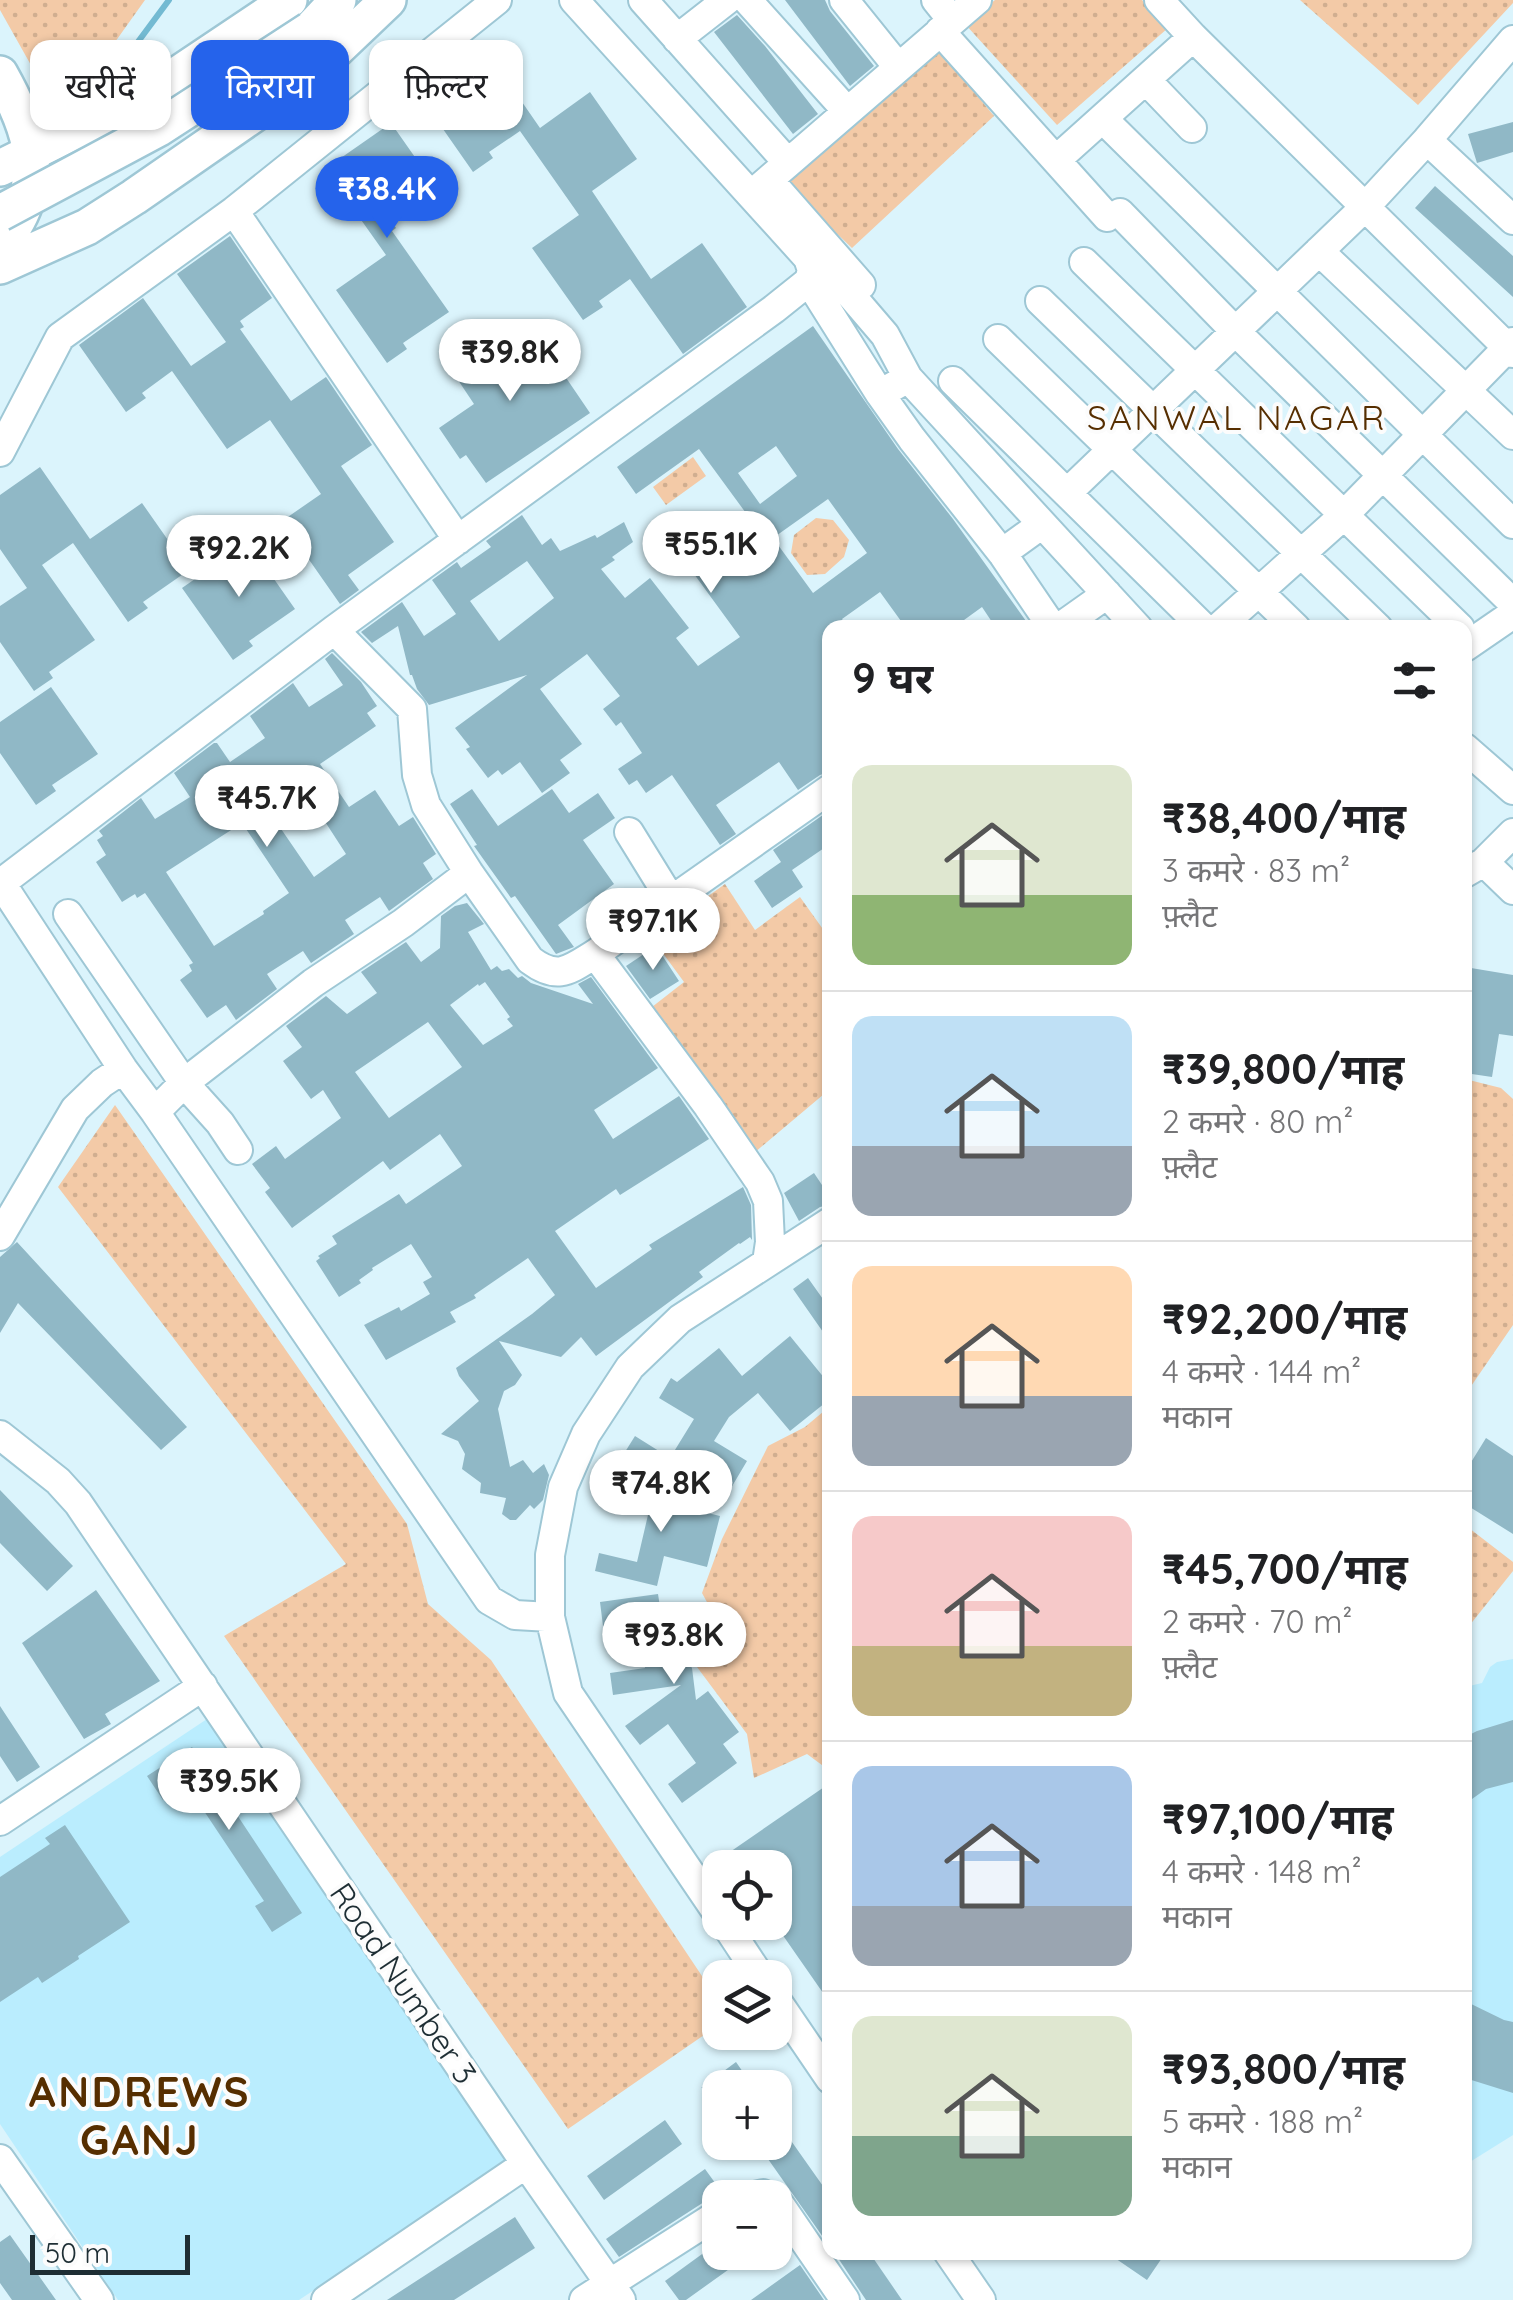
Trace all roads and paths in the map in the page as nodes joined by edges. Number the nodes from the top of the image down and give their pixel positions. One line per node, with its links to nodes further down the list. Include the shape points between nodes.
1 (288, 0): 17 (main road)
2 (338, 0): 33 (main road, bridge, via 310,30 159,128)
3 (388, 0): 30 (main road, via 306,78)
4 (497, 0): 32 (street)
5 (574, 0): 29 (street)
6 (643, 0): 14 (street)
7 (727, 0): 14 (street)
8 (747, 0): 21 (street)
9 (844, 0): 16 (street)
10 (977, 0): 12 (street)
11 (1159, 0): 13 (street)
12 (943, 17): 16 (street); 28 (street)
13 (1194, 37): 18 (street); 31 (street)
14 (677, 39): 29 (street)
15 (1513, 40): 26 (street)
16 (898, 67): 21 (street)
17 (171, 80)
18 (1146, 80): 22 (street); 23 (street)
19 (7, 87): 20 (main road); 27 (main road, via 23,117)
20 (30, 111)
21 (847, 112): 29 (street)
22 (1102, 119): 28 (street); 40 (street)
23 (1192, 128)
24 (77, 130): 27 (main road)
25 (93, 130): 30 (main road)
26 (1427, 140): 31 (street); 34 (street)
27 (16, 160): 35 (main road, via 31,178)
28 (1056, 160): 43 (street)
29 (769, 179): 39 (street, via 808,258); 42 (street)
30 (134, 197): 38 (main road, via 87,227)
31 (1366, 206): 36 (street); 45 (street)
32 (234, 211): 55 (street, via 60,336); 61 (street)
33 (0, 213)
34 (1513, 220)
35 (0, 248)
36 (1319, 251): 40 (street); 49 (street)
37 (1084, 262): 46 (street)
38 (0, 266)
39 (810, 276): 47 (street, via 834,277 886,335); 50 (street); 61 (street)
40 (1277, 291): 43 (street); 52 (street)
41 (1040, 301): 51 (street)
42 (899, 328)
43 (1236, 331): 46 (street); 56 (street)
44 (998, 339): 54 (street)
45 (1511, 348): 49 (street)
46 (1196, 369): 51 (street); 58 (street)
47 (908, 378): 50 (street); 60 (street)
48 (954, 381): 57 (street)
49 (1467, 390): 52 (street); 53 (street)
50 (880, 394): 62 (street)
51 (1153, 411): 54 (street); 63 (street)
52 (1423, 435): 56 (street); 59 (street)
53 (1513, 435)
54 (1112, 450): 57 (street); 64 (street)
55 (0, 452)
56 (1384, 475): 58 (street); 66 (street)
57 (1068, 492): 71 (street)
58 (1344, 516): 63 (street); 75 (street)
59 (1513, 524)
60 (1041, 525): 62 (street); 65 (street)
61 (458, 540): 76 (street)
62 (1002, 553): 68 (street)
63 (1301, 553): 64 (street); 74 (street)
64 (1259, 591): 72 (street); 73 (street)
65 (1106, 594): 69 (street); 70 (street)
66 (1513, 603)
67 (1513, 614): 77 (street)
68 (1050, 620)
69 (1068, 620)
70 (1130, 620)
71 (1196, 620)
72 (1227, 620)
73 (1288, 620)
74 (1370, 620)
75 (1449, 620)
76 (334, 630): 84 (street, via 412,710 426,806); 85 (street)
77 (1472, 634)
78 (1472, 754): 79 (street)
79 (1513, 790)
80 (822, 795): 87 (street)
81 (629, 832): 87 (street)
82 (1513, 833): 83 (street)
83 (1474, 867): 86 (street)
84 (469, 873): 89 (street, via 544,971 560,972); 91 (street, via 312,982)
85 (1, 882): 90 (street)
86 (1513, 890)
87 (671, 900): 89 (street)
88 (68, 914): 91 (street)
89 (595, 954): 96 (street, via 760,1182 768,1201)
90 (123, 1069): 92 (street); 95 (street, via 75,1110)
91 (184, 1083): 92 (street); 93 (street)
92 (155, 1112): 98 (street, via 489,1600 515,1615)
93 (238, 1150)
94 (822, 1227): 96 (street)
95 (0, 1236)
96 (767, 1262): 98 (street, via 680,1319 630,1367 586,1434 553,1538)
97 (0, 1435): 99 (street, Road Number 3, via 78,1503)
98 (550, 1617): 101 (street, via 568,1693)
99 (203, 1686): 100 (street); 105 (street, Road Number 3)
100 (0, 1822)
101 (702, 1891)
102 (792, 2023): 103 (street)
103 (822, 2066)
104 (0, 2159): 110 (street)
105 (526, 2164): 109 (street, Road Number 3); 111 (street)
106 (792, 2222): 113 (street)
107 (702, 2228): 109 (street)
108 (953, 2260): 114 (street)
109 (616, 2292): 112 (street)
110 (99, 2300)
111 (326, 2300)
112 (584, 2300)
113 (846, 2300)
114 (980, 2300)

